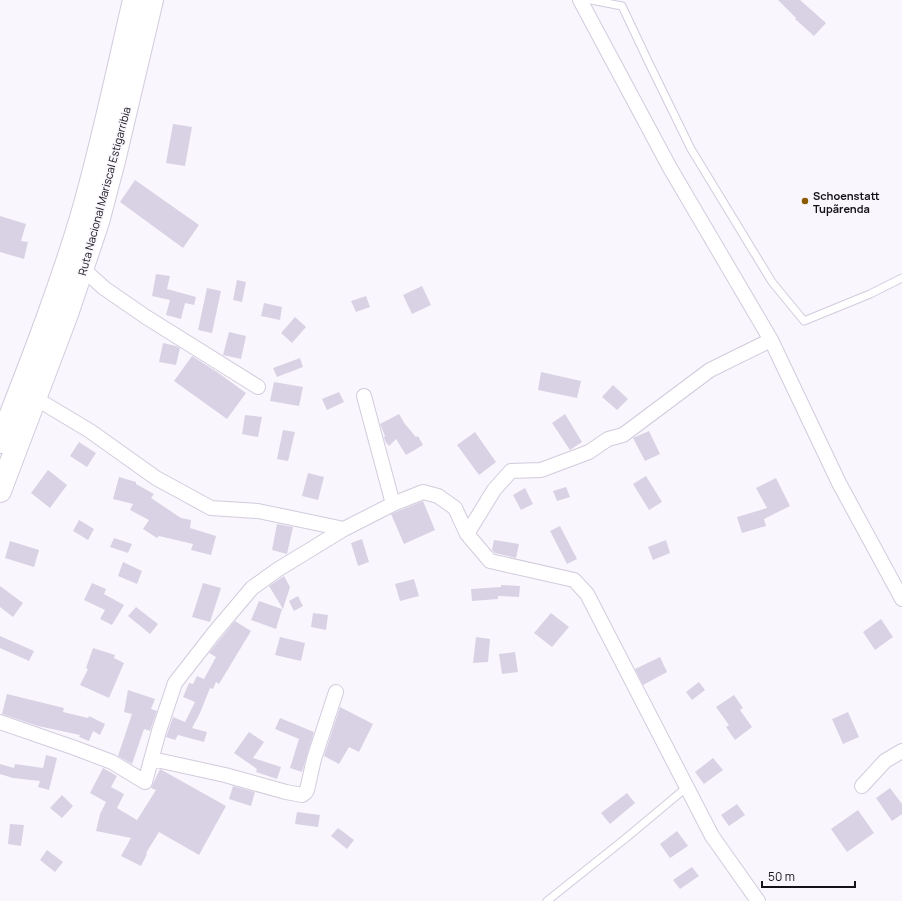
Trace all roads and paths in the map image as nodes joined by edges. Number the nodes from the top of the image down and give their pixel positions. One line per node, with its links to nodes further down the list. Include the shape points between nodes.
1 (134, 0): 11 (highway, Ruta Nacional Mariscal Estigarribia, via 80,223 52,308)
2 (152, 0): 5 (highway, Ruta Nacional Mariscal Estigarribia, via 114,161)
3 (580, 0): 7 (street, via 670,168)
4 (591, 0): 6 (lane, via 622,6 691,149 772,282 804,321)
5 (83, 269): 8 (street, via 104,288 146,317); 10 (highway, Ruta Nacional Mariscal Estigarribia)
6 (902, 278)
7 (771, 340): 15 (street, via 710,370 623,435 608,439 589,452 541,470 512,471 494,490); 16 (street, via 839,483)
8 (258, 387)
9 (364, 396): 13 (street)
10 (35, 398): 12 (highway, Ruta Nacional Mariscal Estigarribia); 14 (street, via 90,431 156,478 211,508 258,511)
11 (0, 442)
12 (0, 491)
13 (393, 504): 14 (street); 15 (street, via 423,492 438,496 455,508)
14 (344, 529): 20 (street, via 252,588 214,633 175,683 158,731)
15 (467, 534): 22 (street, via 490,561 574,580 588,594)
16 (902, 599)
17 (336, 692): 20 (street, via 314,759 307,790 302,795)
18 (0, 722): 20 (street, via 112,762 145,782)
19 (902, 751): 21 (street, via 885,761)
20 (152, 759)
21 (862, 786)
22 (686, 787): 23 (lane); 24 (street, via 712,836)
23 (548, 901)
24 (758, 901)

